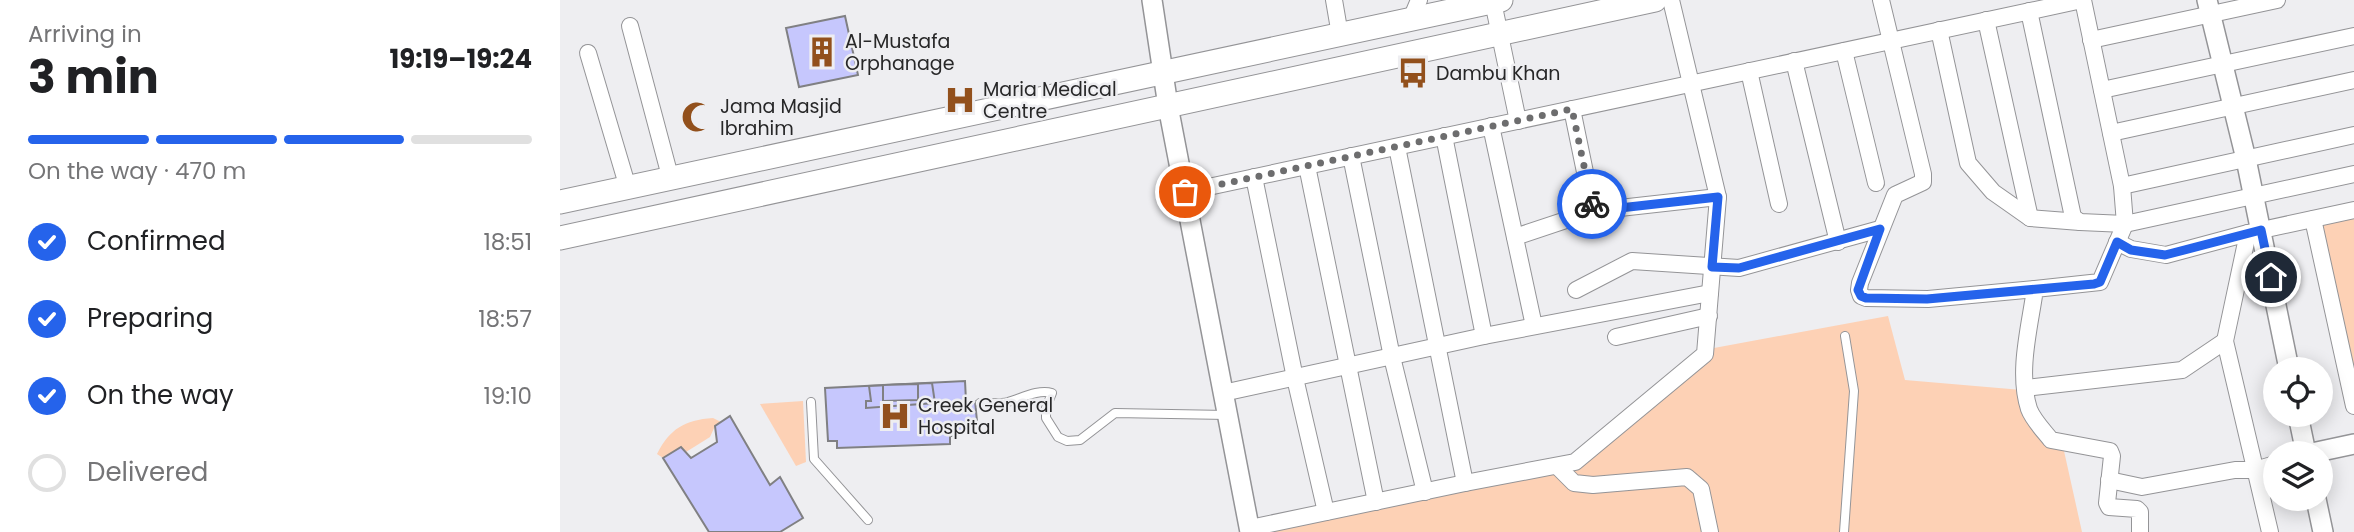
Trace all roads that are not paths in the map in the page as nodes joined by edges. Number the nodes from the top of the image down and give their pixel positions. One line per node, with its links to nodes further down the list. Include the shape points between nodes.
1 (1152, 0): 25 (street)
2 (1334, 0): 16 (street)
3 (1655, 0): 15 (main road)
4 (1671, 0): 27 (street)
5 (1881, 0): 19 (street)
6 (2082, 0): 11 (street); 18 (street)
7 (2277, 0): 9 (street)
8 (1497, 1): 10 (main road); 15 (street)
9 (2208, 7): 18 (street); 23 (street)
10 (1415, 10): 16 (main road)
11 (2029, 11): 12 (street); 56 (street, via 2073,217)
12 (1986, 20): 14 (street); 54 (street)
13 (631, 26): 43 (street)
14 (1939, 30): 19 (street); 54 (street, via 1968,163 1993,192)
15 (1499, 34): 29 (main road); 32 (street)
16 (1340, 35): 25 (main road)
17 (2354, 36): 23 (street)
18 (2091, 40): 28 (street)
19 (1891, 41): 20 (street); 58 (street, via 1923,182 1895,195)
20 (1844, 51): 22 (street); 44 (street)
21 (588, 53): 46 (street)
22 (1794, 61): 24 (street); 62 (street)
23 (2224, 65): 28 (street); 30 (street)
24 (1749, 71): 27 (street); 51 (street)
25 (1163, 73): 29 (street); 43 (main road)
26 (2354, 80): 30 (street)
27 (1690, 84): 31 (street); 49 (street)
28 (2102, 90): 34 (street)
29 (1168, 106): 47 (street); 61 (main road)
30 (2233, 107): 34 (street); 39 (street)
31 (1572, 109): 32 (street); 53 (street)
32 (1518, 121): 33 (street)
33 (1491, 126): 36 (street); 60 (street)
34 (2111, 133): 45 (street)
35 (2354, 135): 39 (street)
36 (1444, 136): 37 (street); 70 (street)
37 (1397, 147): 38 (street); 74 (street)
38 (1351, 156): 40 (street); 75 (street)
39 (2246, 159): 45 (street); 48 (street)
40 (1307, 166): 42 (street); 77 (street)
41 (2354, 174): 48 (street)
42 (1254, 177): 47 (street); 78 (street)
43 (671, 180): 46 (main road)
44 (1876, 183)
45 (2122, 186): 57 (street)
46 (628, 188): 50 (main road)
47 (1185, 192): 80 (street)
48 (2253, 195): 57 (street); 59 (street)
49 (1718, 197): 53 (street); 64 (street)
50 (560, 202)
51 (1779, 204)
52 (2354, 210): 55 (street)
53 (1593, 211): 60 (street)
54 (2030, 218): 56 (street)
55 (2313, 219): 59 (street); 83 (street)
56 (2080, 222): 57 (street)
57 (2126, 224): 63 (street)
58 (1880, 229): 62 (street); 65 (street, via 1858,290 1866,298 1927,299)
59 (2255, 232): 63 (street, via 2165,255 2131,250); 73 (street); 76 (street)
60 (1515, 237): 69 (street)
61 (560, 238)
62 (1838, 242): 64 (street, via 1739,268)
63 (2117, 242): 65 (street, via 2100,282)
64 (1712, 267): 66 (street, via 1632,261); 67 (street)
65 (2035, 289): 79 (street)
66 (1576, 290)
67 (1710, 293): 68 (street); 69 (street)
68 (1709, 316): 72 (street); 87 (street, via 1705,354 1575,463)
69 (1534, 326): 70 (street)
70 (1484, 336): 74 (street)
71 (1845, 336): 99 (lane, via 1854,391)
72 (1616, 337)
73 (2225, 341): 79 (street, via 2182,370); 89 (street)
74 (1437, 346): 75 (street); 91 (street)
75 (1392, 356): 77 (street); 92 (street)
76 (2286, 357)
77 (1348, 366): 78 (street); 93 (street)
78 (1295, 378): 80 (street); 95 (street)
79 (2025, 388): 90 (street, via 2029,411 2051,440 2110,451)
80 (1223, 393): 84 (street)
81 (811, 402): 96 (lane, via 814,459)
82 (980, 403): 84 (lane, via 1052,393 1046,418 1058,437 1067,441 1080,440 1115,413)
83 (2354, 406)
84 (1227, 415): 97 (street)
85 (2354, 444): 86 (street)
86 (2333, 448)
87 (1557, 466): 91 (street); 98 (street, via 1574,483 1593,485 1687,477 1701,489)
88 (2263, 468): 89 (street)
89 (2255, 470): 90 (street, via 2142,487); 101 (street)
90 (2109, 481): 100 (street, via 2109,507 2137,509)
91 (1465, 483): 92 (street)
92 (1425, 492): 93 (street)
93 (1376, 502): 95 (street)
94 (2318, 511): 102 (street)
95 (1326, 512): 97 (street)
96 (868, 520)
97 (1250, 530)
98 (1710, 532)
99 (1844, 532)
100 (2140, 532)
101 (2270, 532)
102 (2323, 532)

